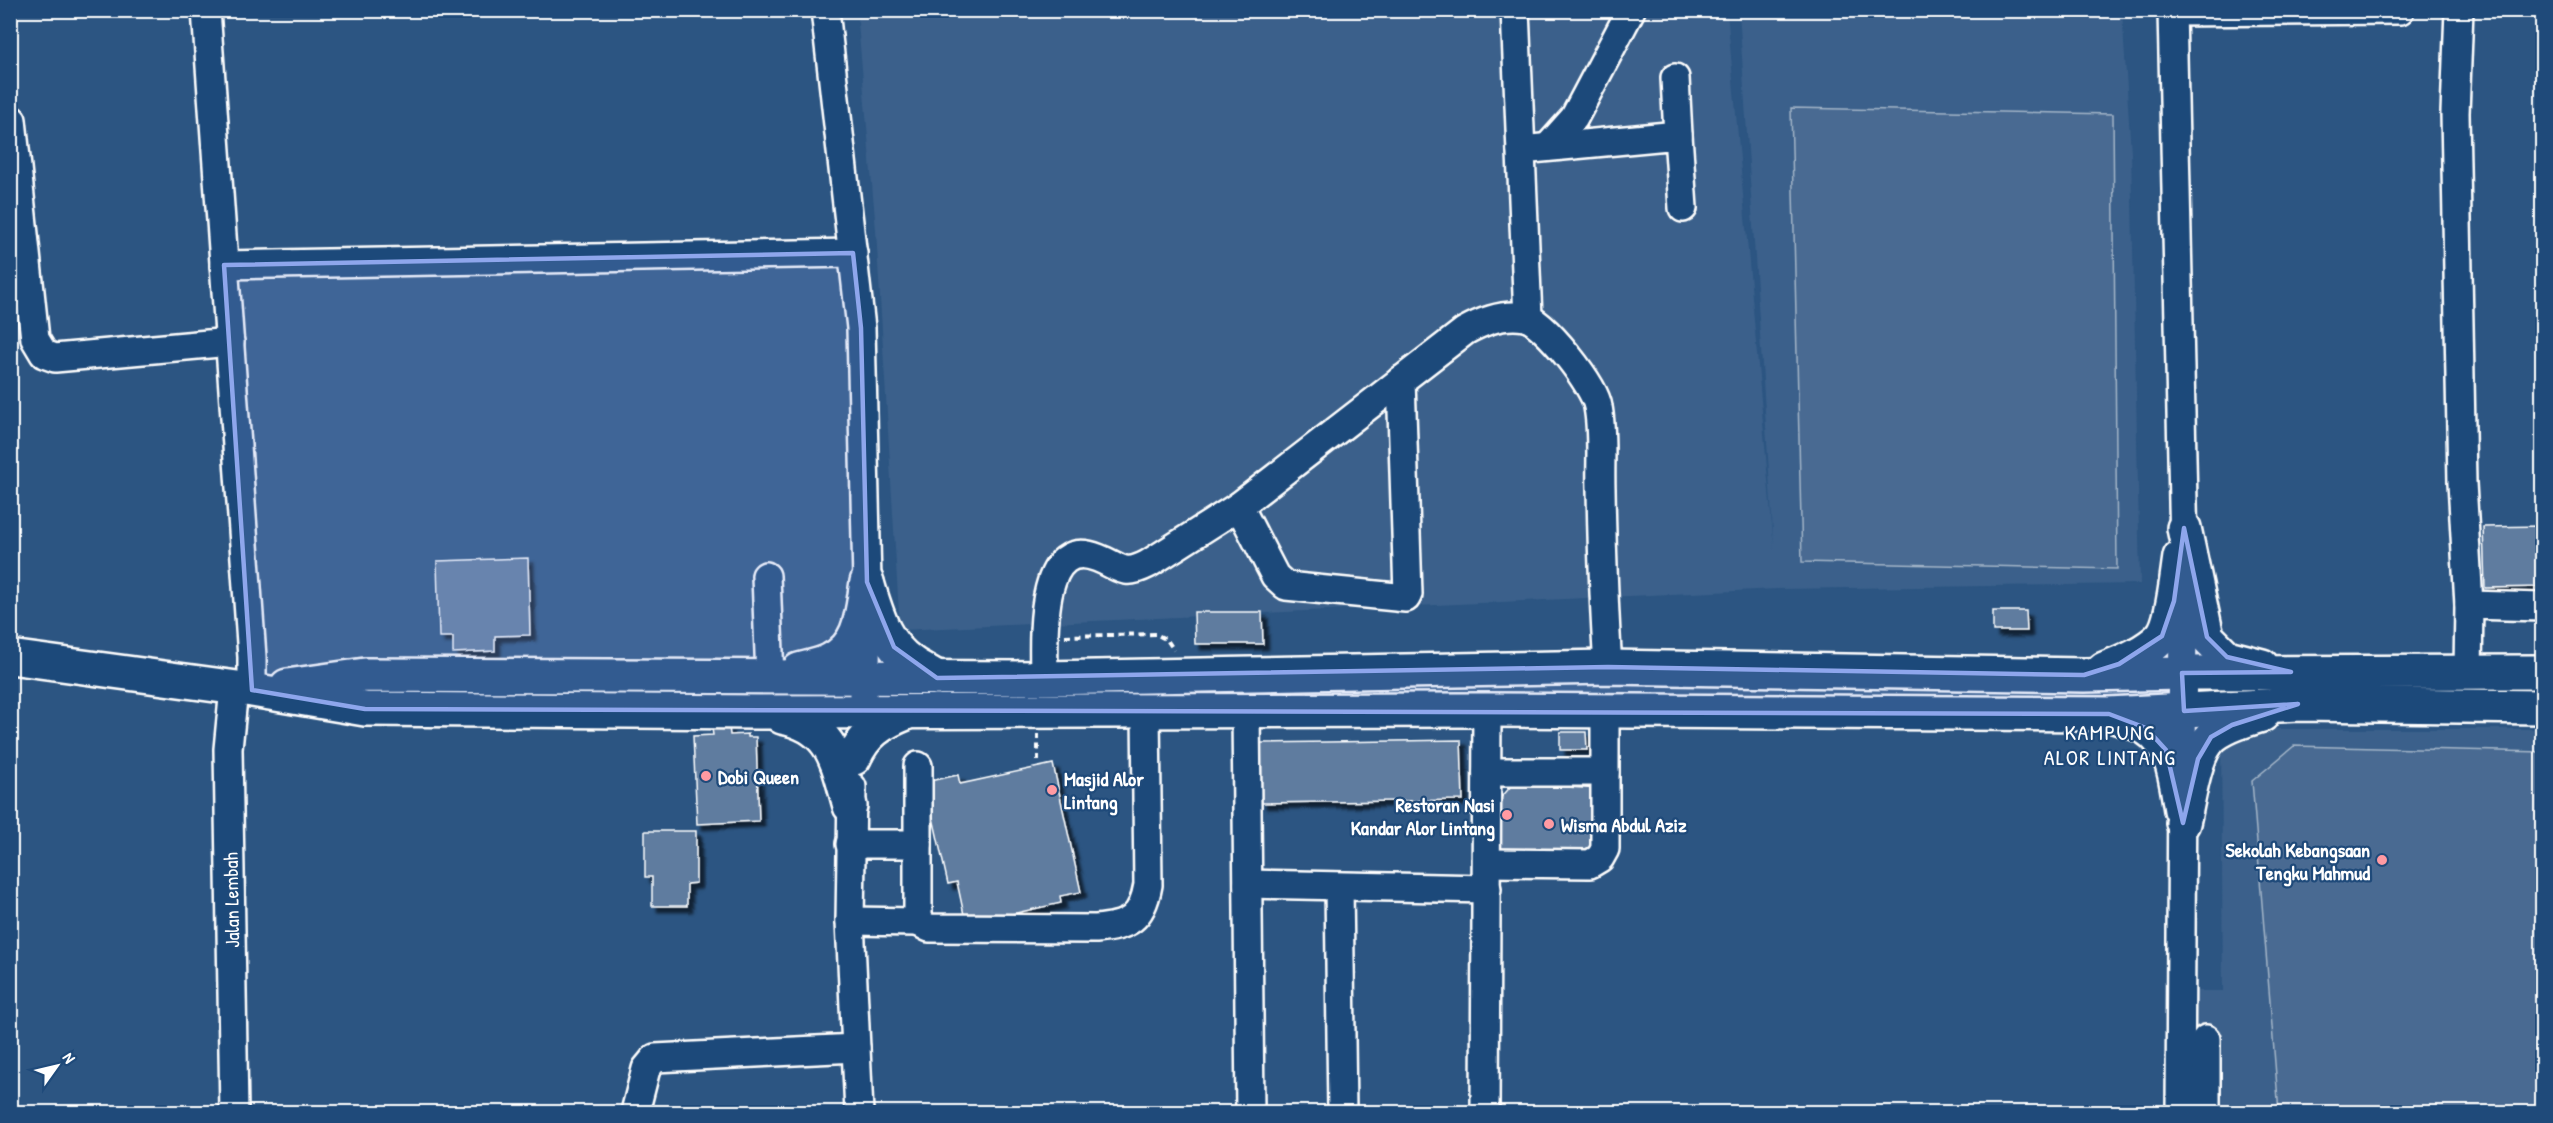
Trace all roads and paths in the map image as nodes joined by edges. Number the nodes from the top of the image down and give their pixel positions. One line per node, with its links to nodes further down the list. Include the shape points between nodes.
1 (206, 10): 14 (street, Jalan Lembah)
2 (825, 10): 13 (street)
3 (1515, 10): 11 (street)
4 (1631, 10): 11 (street, via 1574,118)
5 (2400, 10): 7 (street)
6 (2459, 10): 22 (street, via 2455,113 2462,483)
7 (2172, 11): 19 (street)
8 (1675, 78): 10 (street)
9 (12, 120): 16 (street, via 35,339 44,354 55,358)
10 (1678, 135): 11 (street); 12 (street)
11 (1534, 149): 15 (street)
12 (1683, 208)
13 (854, 253): 14 (street); 21 (street, via 861,328)
14 (224, 265): 16 (street, Jalan Lembah)
15 (1528, 318): 17 (street, via 1479,323); 26 (street, via 1585,376 1598,407)
16 (230, 342): 37 (street, Jalan Lembah, via 252,657)
17 (1401, 380): 18 (street); 18 (street, via 1406,598 1287,586 1275,576)
18 (1239, 506): 24 (street, via 1136,570 1125,571 1086,555 1073,556 1058,565 1052,575)
19 (2184, 528): 27 (main road, via 2207,637 2227,657); 30 (street); 32 (main road, via 2174,602 2162,636 2119,664)
20 (766, 576): 33 (street)
21 (867, 582): 33 (main road, via 857,633 843,652 829,661); 34 (street); 35 (main road, via 894,647)
22 (2469, 605): 23 (street); 28 (street)
23 (2542, 607)
24 (1043, 636): 31 (path, via 1156,634 1167,640 1174,651); 36 (street)
25 (10, 657): 37 (main road)
26 (1608, 666): 31 (main road); 32 (main road)
27 (2290, 672): 28 (main road); 30 (main road)
28 (2468, 672): 29 (main road)
29 (2542, 672)
30 (2182, 673): 32 (main road); 46 (street)
31 (1175, 675): 36 (main road)
32 (2084, 675)
33 (774, 678): 34 (main road); 37 (main road, via 365,675)
34 (865, 678): 35 (main road); 43 (street)
35 (937, 678): 36 (main road)
36 (1044, 678)
37 (243, 689): 47 (main road, via 365,709); 64 (street, Jalan Lembah, via 228,756)
38 (2298, 704): 39 (main road); 46 (main road); 54 (main road, via 2232,724 2211,736 2199,759)
39 (2542, 707)
40 (1246, 710): 41 (main road); 45 (main road); 58 (street)
41 (1487, 710): 42 (main road); 51 (street)
42 (1605, 710): 48 (main road); 52 (street)
43 (861, 711): 44 (main road); 47 (main road); 49 (street)
44 (910, 711): 45 (main road); 49 (main road, via 874,729)
45 (1146, 711): 61 (street, via 1148,885 1145,903 1134,918 1119,927 1096,929 929,928)
46 (2184, 711): 48 (main road); 54 (street)
47 (759, 712): 53 (main road, via 797,720 819,733 834,753)
48 (2109, 714): 54 (main road, via 2146,728 2166,750 2174,767)
49 (854, 758): 53 (street)
50 (918, 766): 56 (street)
51 (1487, 772): 52 (street); 57 (street)
52 (1605, 772): 57 (street, via 1605,849 1596,862)
53 (850, 806): 55 (street)
54 (2183, 823): 70 (street)
55 (850, 844): 56 (street); 60 (street)
56 (918, 844): 61 (street)
57 (1487, 876): 59 (street); 69 (street)
58 (1248, 884): 59 (street); 67 (street)
59 (1339, 887): 68 (street)
60 (850, 921): 61 (street); 63 (street)
61 (918, 921)
62 (2206, 1039): 71 (street)
63 (856, 1048): 65 (street, via 655,1058 646,1069); 66 (street)
64 (234, 1113)
65 (634, 1113)
66 (859, 1113)
67 (1250, 1113)
68 (1342, 1113)
69 (1485, 1113)
70 (2180, 1113)
71 (2206, 1113)

